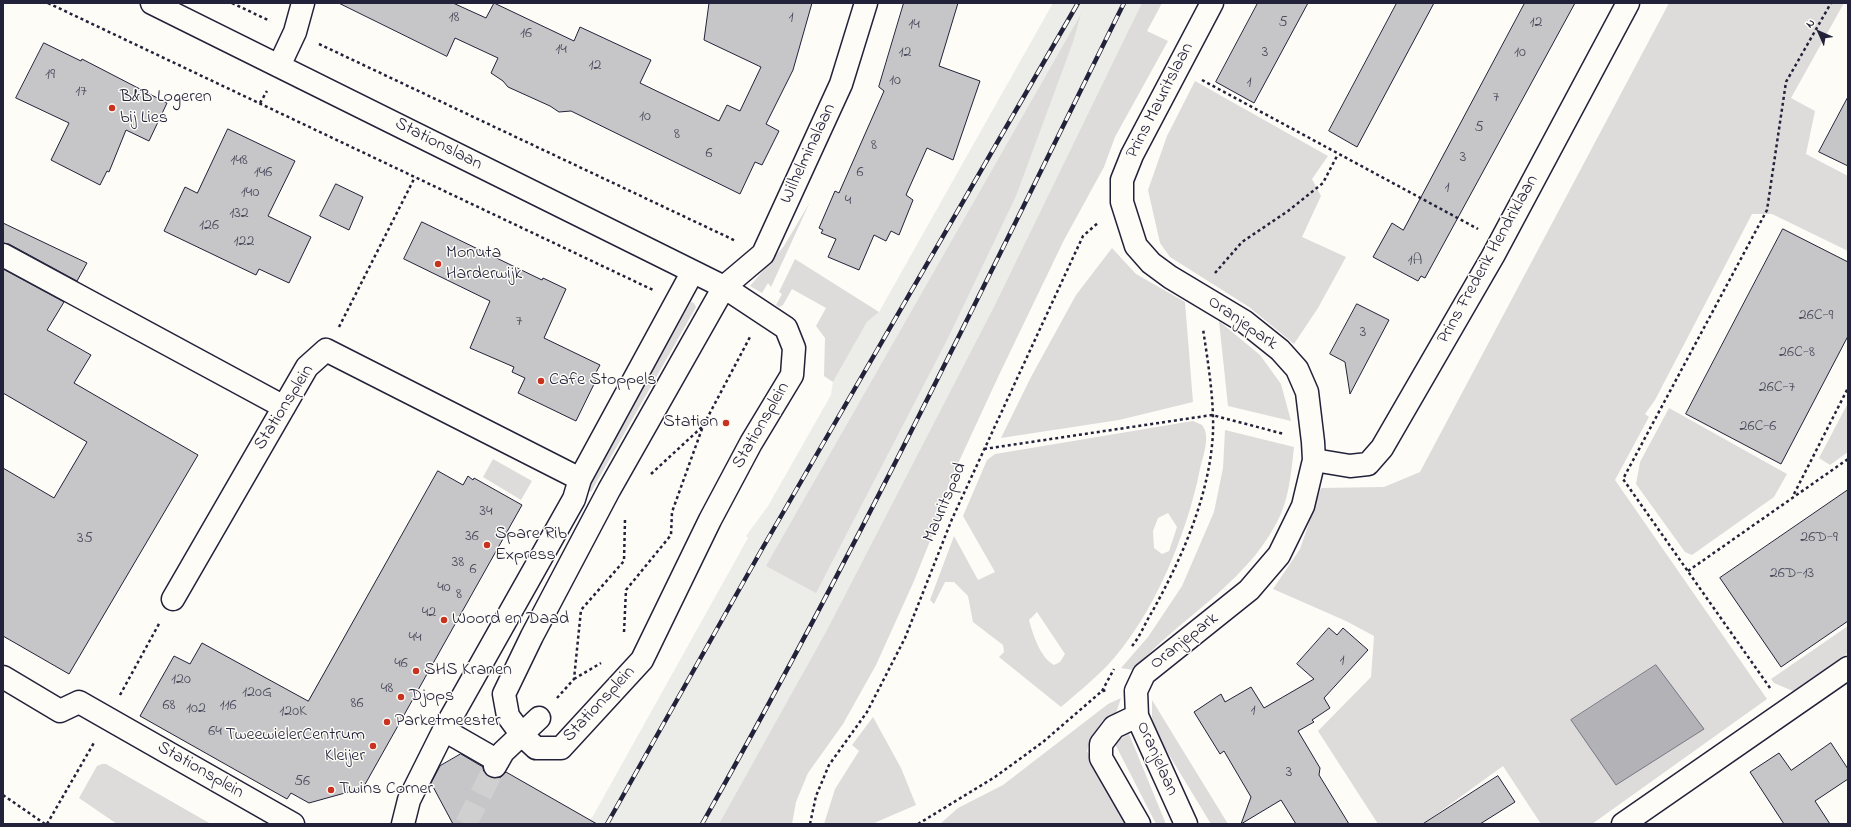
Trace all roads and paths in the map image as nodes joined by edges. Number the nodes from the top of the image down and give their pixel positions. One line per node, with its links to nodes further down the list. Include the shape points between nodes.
1 (48, 3): 13 (path, Stationslaan)
2 (152, 3): 10 (street, Stationslaan)
3 (232, 3): 9 (path)
4 (304, 3): 9 (street)
5 (866, 3): 16 (street, Wilhelminalaan, via 841,84)
6 (1212, 3): 11 (street, Prins Mauritslaan)
7 (1628, 3): 15 (street, Prins Frederik Hendriklaan)
8 (1831, 3): 35 (path, via 1786,82 1767,210 1623,479)
9 (295, 32): 10 (street); 16 (path)
10 (279, 66): 18 (street, Stationslaan)
11 (1178, 67): 12 (path); 14 (street, Prins Mauritslaan, via 1132,155 1122,180)
12 (1338, 154): 15 (path); 20 (path, via 1323,183 1288,211 1242,242)
13 (415, 177): 21 (path, Stationslaan); 23 (path)
14 (1122, 202): 20 (street, Oranjepark, via 1136,246 1151,263); 28 (path, Mauritspad, via 1083,236)
15 (1501, 242): 29 (street, Prins Frederik Hendriklaan, via 1377,453 1368,464 1350,466)
16 (763, 254): 19 (street, Wilhelminalaan)
17 (3, 255): 25 (street)
18 (692, 273): 19 (street, Stationslaan); 21 (street)
19 (724, 287): 51 (street, Stationsplein, via 609,490 504,694 508,716); 51 (street, Stationsplein, via 786,328 794,348 792,375 751,442 642,660 561,748 536,748)
20 (1197, 294): 26 (path, via 1208,361); 29 (street, Oranjepark, via 1245,322 1280,350 1297,369 1308,392)
21 (676, 303): 32 (street)
22 (750, 336): 27 (path)
23 (326, 350): 25 (street, Stationsplein, via 306,367); 32 (street, Stationsplein)
24 (1848, 388): 33 (path)
25 (284, 406): 36 (street, Stationsplein)
26 (1212, 415): 28 (path); 29 (path); 38 (path, via 1213,432 1206,480 1196,513 1169,581)
27 (703, 426): 31 (path); 37 (path, via 672,512 671,535 626,590)
28 (984, 450): 56 (path, Mauritspad, via 952,519 902,644 867,712 829,765 816,796)
29 (1313, 451): 45 (street, Oranjepark, via 1303,506 1279,555 1249,590 1144,674)
30 (1848, 459): 33 (path)
31 (648, 477)
32 (580, 479): 50 (street, via 574,499)
33 (1793, 496): 35 (path)
34 (625, 513): 43 (path, via 624,560 581,610)
35 (1688, 571): 46 (path)
36 (173, 599): 48 (path)
37 (623, 634)
38 (1130, 649)
39 (604, 660): 43 (path)
40 (1116, 665): 44 (path)
41 (1848, 668): 46 (street)
42 (3, 676): 48 (street, Stationsplein, via 60,711 79,702)
43 (574, 679): 49 (path)
44 (1102, 691): 45 (path, via 1120,688); 57 (path, via 1043,742 995,777)
45 (1136, 691): 47 (street, Oranjelaan)
46 (1785, 710): 60 (street)
47 (1137, 716): 58 (street, via 1114,727 1101,744 1101,758); 59 (street, Oranjelaan)
48 (108, 718): 53 (path); 54 (street, Stationsplein)
49 (539, 718): 51 (street, Stationsplein)
50 (444, 730): 51 (street, Stationsplein, via 497,764 503,752); 55 (street, via 409,800)
51 (522, 735)
52 (3, 795): 53 (path)
53 (46, 824)
54 (293, 824)
55 (403, 824)
56 (810, 824)
57 (918, 824)
58 (1139, 824)
59 (1186, 824)
60 (1623, 824)

